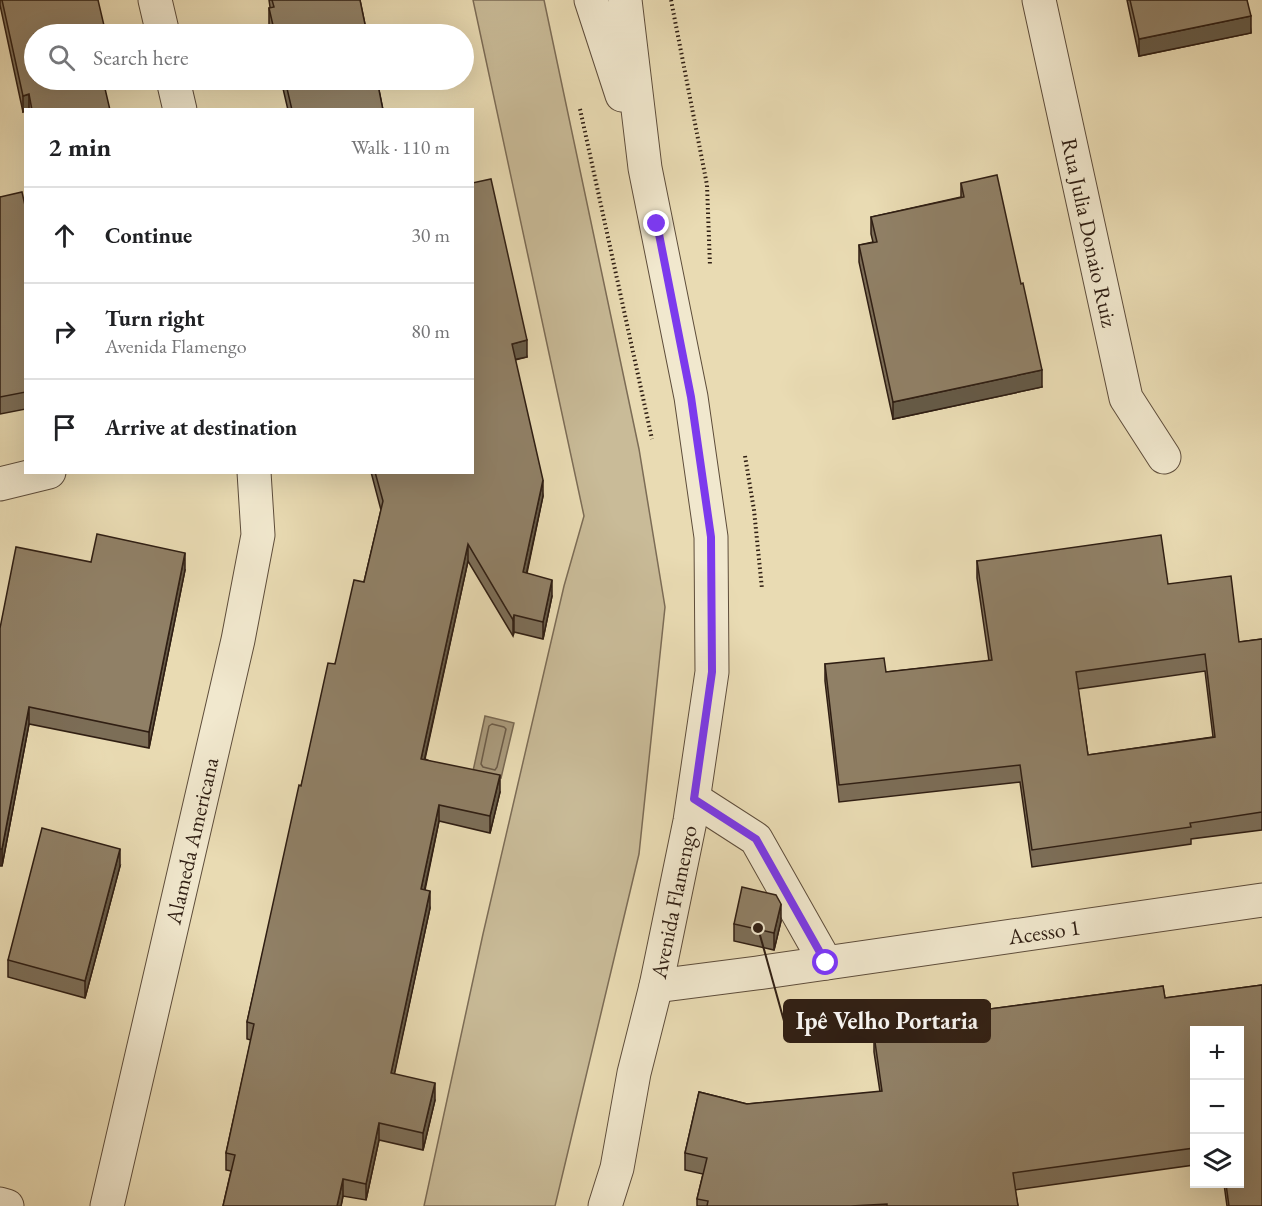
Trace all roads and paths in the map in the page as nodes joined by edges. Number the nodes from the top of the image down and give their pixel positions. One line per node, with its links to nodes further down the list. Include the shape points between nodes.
1 (155, 0): 6 (street)
2 (591, 0): 10 (street, Avenida Flamengo)
3 (625, 0): 10 (street, Avenida Flamengo)
4 (670, 0): 11 (path, via 707,185)
5 (1039, 0): 14 (street, Rua Julia Donaio Ruiz, via 1126,398)
6 (161, 24)
7 (175, 90): 9 (street)
8 (579, 105): 12 (path)
9 (180, 108)
10 (645, 168): 19 (street, Avenida Flamengo, via 691,397 711,537 712,672)
11 (710, 267)
12 (652, 443)
13 (745, 455): 18 (path)
14 (1164, 457)
15 (41, 474): 17 (street)
16 (254, 474): 25 (street, Alameda Americana, via 258,535 238,640)
17 (0, 484)
18 (762, 590)
19 (694, 799): 21 (street, via 756,839); 22 (street, Avenida Flamengo)
20 (1262, 900): 21 (street, Acesso 1)
21 (826, 963): 22 (street, Acesso 1)
22 (656, 986): 26 (street, Avenida Flamengo, via 633,1073 617,1168)
23 (0, 1204): 24 (street)
24 (7, 1206)
25 (107, 1206)
26 (605, 1206)

